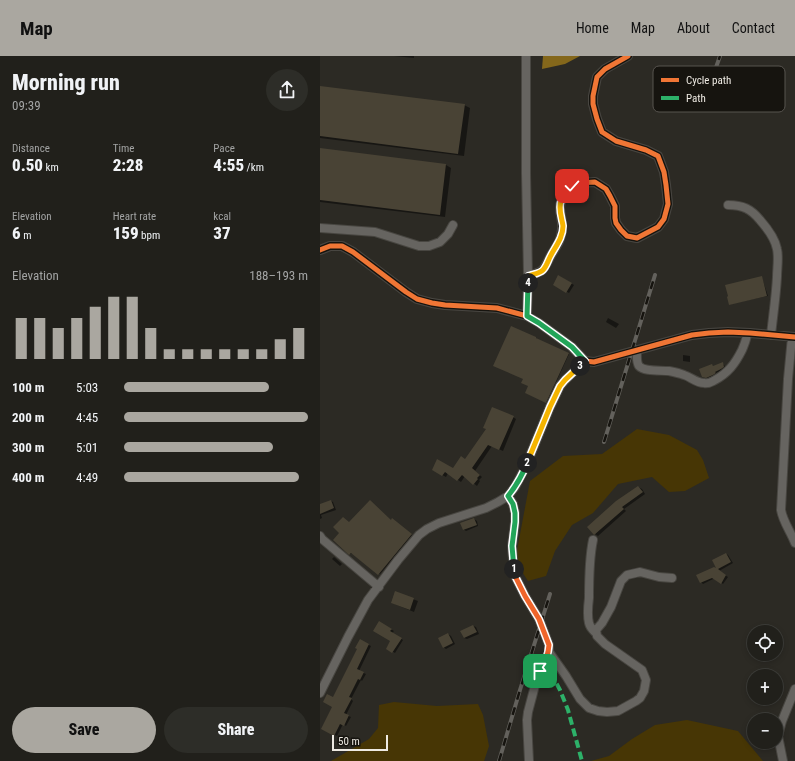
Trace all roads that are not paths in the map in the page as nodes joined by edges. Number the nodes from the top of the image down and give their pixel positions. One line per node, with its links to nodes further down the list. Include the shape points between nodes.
1 (526, 56): 7 (street)
2 (628, 56): 7 (street, via 605,69 597,77 593,104 602,132 616,141 658,156 664,172 668,204 664,220 658,227 637,238 627,236 616,223 615,206 606,189 595,182 576,184 566,192 561,201 563,227 556,248 544,270)
3 (728, 205): 10 (street, via 744,207 756,215 774,239 778,261)
4 (454, 225): 5 (street, via 440,242 429,246 420,246 375,232)
5 (320, 228)
6 (320, 250): 8 (street, via 330,246 342,246 406,292 424,301 497,308)
7 (528, 276): 8 (street)
8 (527, 316): 13 (street, via 572,347)
9 (747, 333): 10 (street); 12 (street, via 692,335); 12 (street, via 738,359 727,373 710,383 702,383 683,374 644,369 639,366)
10 (772, 335): 11 (street)
11 (794, 337): 17 (street, via 788,387 781,510 782,518)
12 (637, 350): 13 (street, via 594,362)
13 (585, 361): 14 (street, via 560,386 520,479)
14 (508, 496): 19 (street, via 486,508 427,529 412,543); 21 (street, via 515,513 512,546 514,574 539,619 549,645)
15 (320, 536): 19 (street)
16 (593, 540): 20 (street, via 588,613 589,624)
17 (795, 543)
18 (672, 578): 20 (street, via 640,572 627,575 621,581 611,607)
19 (379, 587): 22 (street, via 368,600)
20 (596, 633): 21 (street, via 605,644 642,670 646,680 640,698 618,711 607,712 589,708)
21 (548, 652): 24 (street, via 537,678 528,712)
22 (320, 693)
23 (794, 693): 25 (street, via 778,736)
24 (529, 761)
25 (783, 761)

